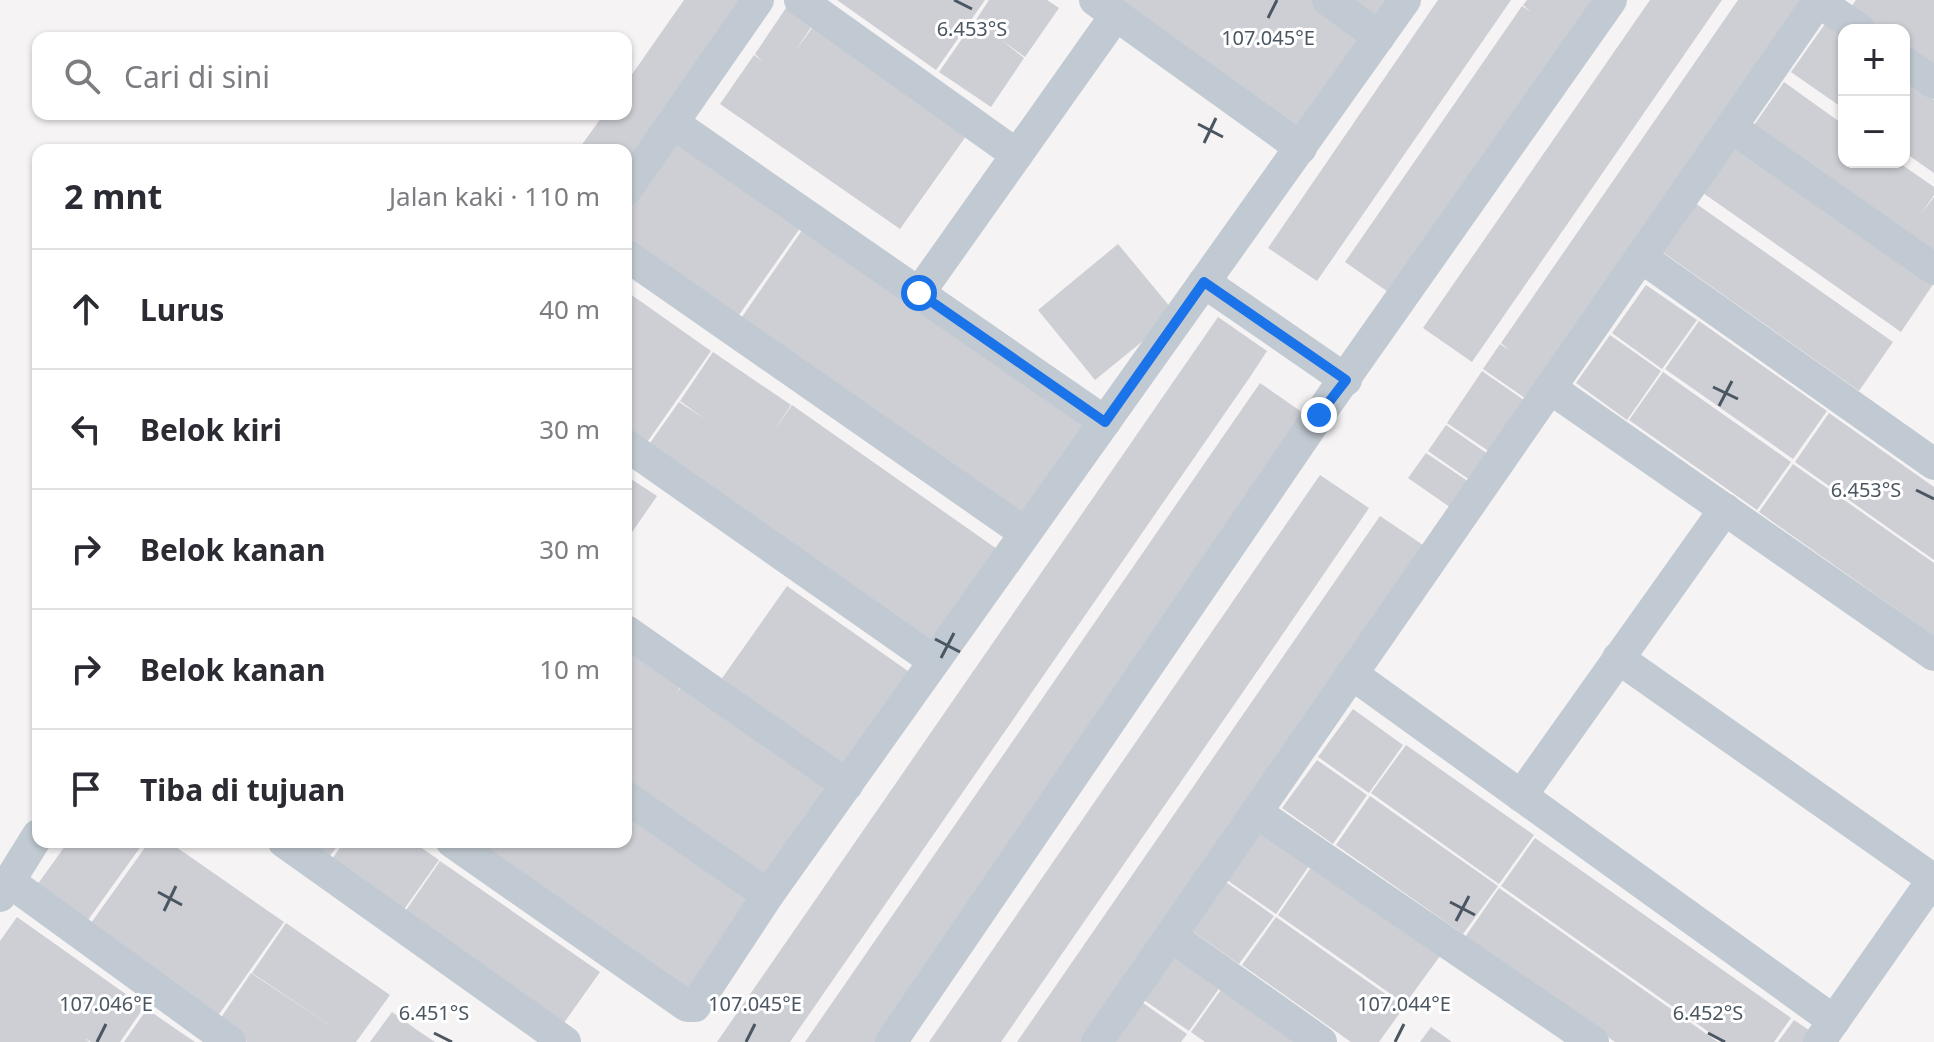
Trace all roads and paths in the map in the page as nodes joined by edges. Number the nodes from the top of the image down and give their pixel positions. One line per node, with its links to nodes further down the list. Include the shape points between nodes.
1 (758, 0): 12 (street)
2 (800, 0): 15 (street)
3 (1328, 0): 9 (street)
4 (1405, 0): 9 (street)
5 (1611, 0): 22 (street)
6 (1818, 0): 8 (street); 13 (street)
7 (1106, 8): 14 (street); 15 (street)
8 (1852, 24)
9 (1379, 37): 14 (street)
10 (1910, 66): 11 (street)
11 (1934, 83)
12 (673, 123): 16 (street); 21 (street)
13 (1731, 127): 17 (street); 19 (street)
14 (1301, 148): 20 (street)
15 (1017, 155): 21 (street)
16 (632, 181)
17 (1641, 257): 23 (street); 26 (street)
18 (632, 259): 28 (street)
19 (1934, 269)
20 (1204, 282): 22 (street); 24 (street)
21 (919, 293): 24 (street)
22 (1346, 380): 48 (street)
23 (1550, 388): 27 (street); 33 (street)
24 (1105, 422): 28 (street)
25 (632, 449): 32 (street)
26 (1934, 464)
27 (1725, 509): 30 (street); 31 (street)
28 (1025, 533): 32 (street)
29 (632, 635): 34 (street)
30 (1934, 655)
31 (1618, 658): 35 (street); 41 (street)
32 (934, 661): 34 (street)
33 (1352, 674): 35 (street); 37 (street)
34 (847, 785): 43 (street)
35 (1521, 796): 45 (street)
36 (632, 801): 43 (street)
37 (1256, 812): 44 (street); 51 (street)
38 (32, 845): 42 (street)
39 (292, 848): 47 (street)
40 (461, 848): 43 (street, via 689,1007 695,1006)
41 (1934, 879): 45 (street)
42 (5, 889): 46 (street)
43 (768, 895)
44 (1171, 936): 49 (street); 50 (street)
45 (1826, 1031)
46 (230, 1042)
47 (565, 1042)
48 (891, 1042)
49 (1097, 1042)
50 (1321, 1042)
51 (1593, 1042)

